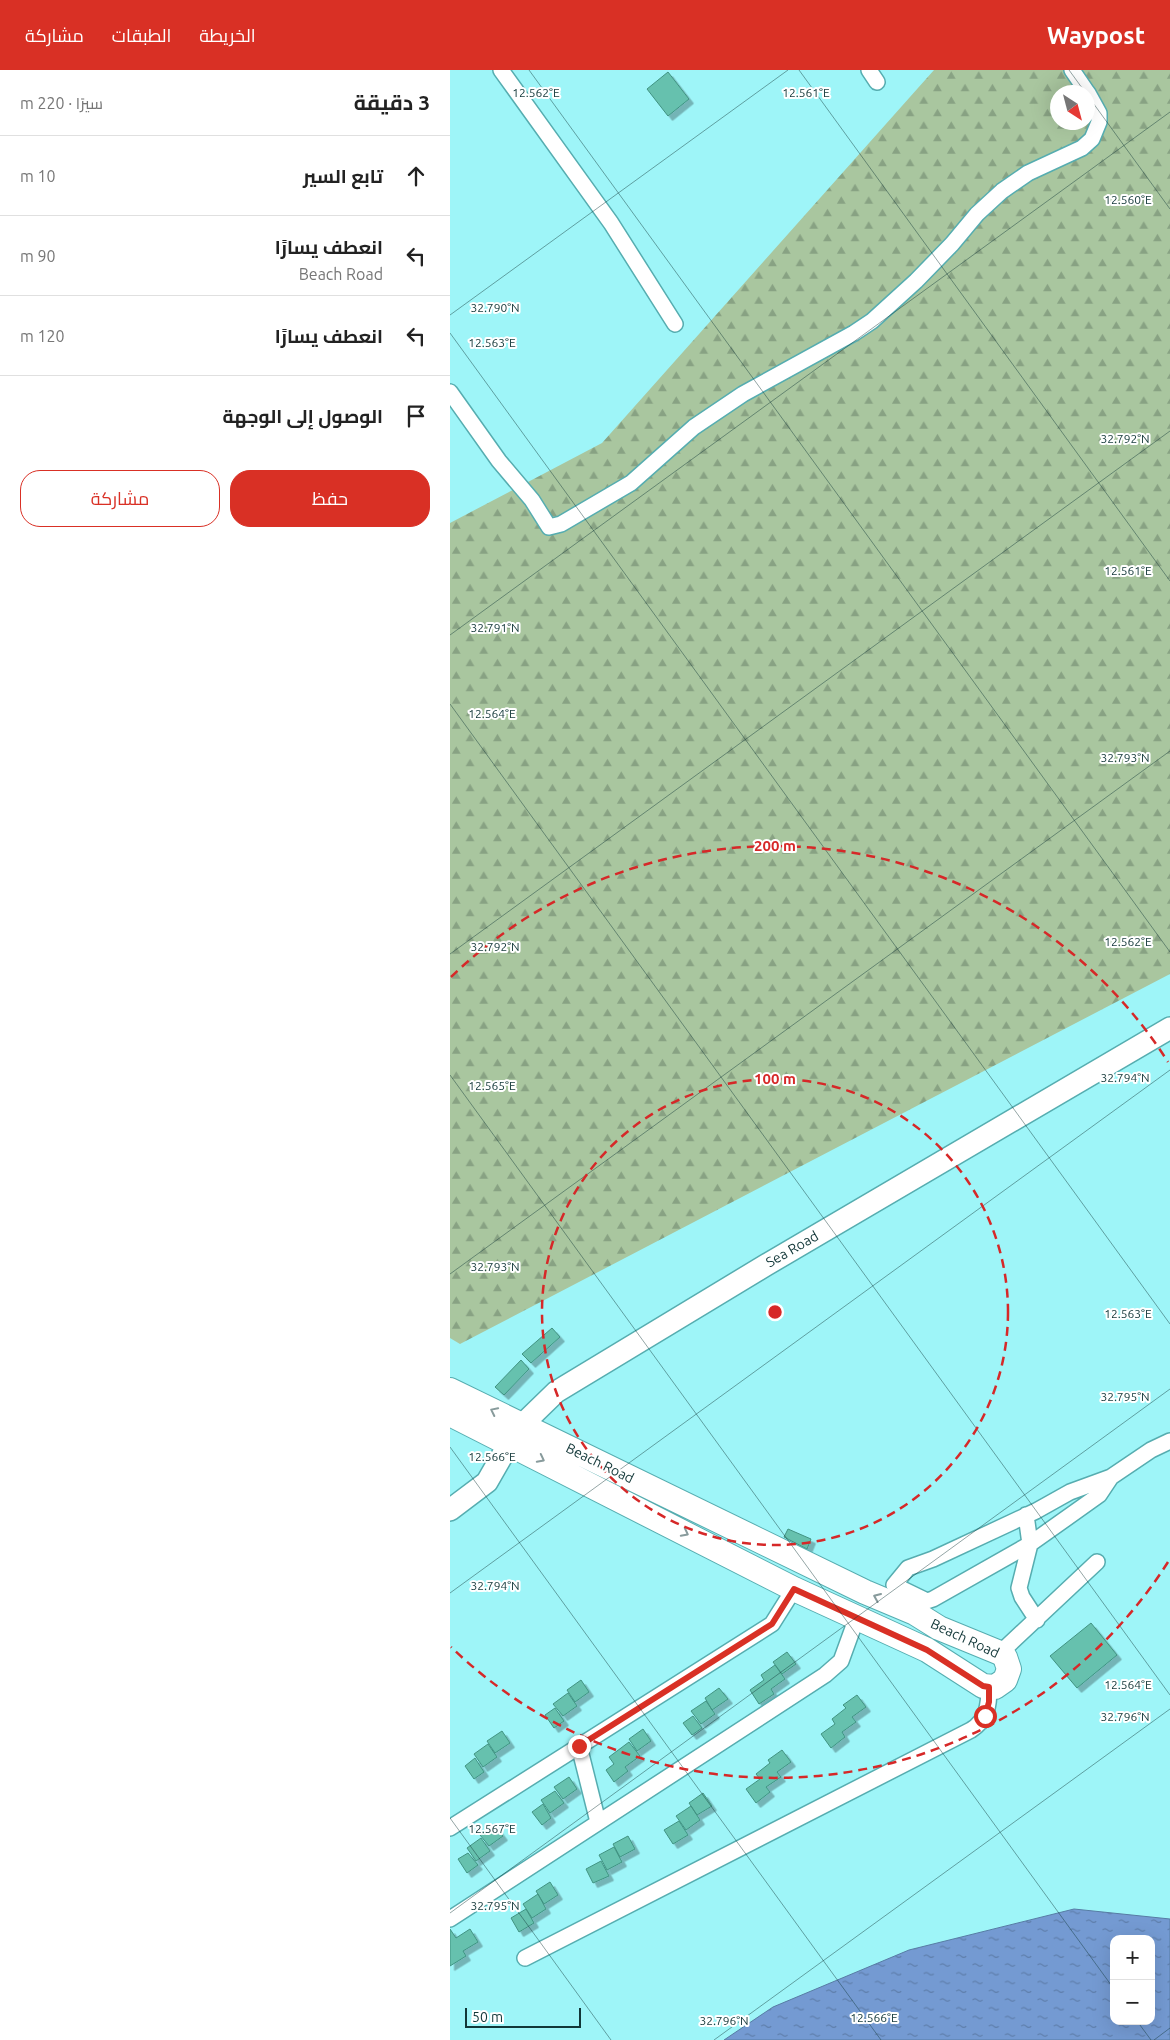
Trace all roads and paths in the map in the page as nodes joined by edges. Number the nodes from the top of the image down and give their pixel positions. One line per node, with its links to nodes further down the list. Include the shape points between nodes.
1 (501, 70): 5 (street, via 611,223)
2 (1072, 70): 3 (street)
3 (1082, 85)
4 (1095, 106): 6 (street, via 1099,122 1092,139 1082,148 1028,173 1002,191 916,281 872,320 744,394 694,427 631,483 561,524 550,527)
5 (675, 324)
6 (450, 392)
7 (1170, 1028): 10 (street, Sea Road, via 556,1392)
8 (450, 1390): 10 (main road, Beach Road, one-way to 8)
9 (450, 1414): 10 (main road, Beach Road)
10 (516, 1434): 13 (street, Sea Road, via 487,1482); 17 (main road, Beach Road, one-way to 17); 18 (main road, Beach Road, one-way to 10)
11 (1170, 1442): 12 (street, via 1151,1450)
12 (1111, 1477): 14 (street, via 1070,1492); 15 (street, via 1099,1495)
13 (450, 1510)
14 (1026, 1516): 15 (street); 15 (street, via 908,1568 894,1586 930,1600)
15 (1030, 1544): 20 (street, via 1019,1588)
16 (1096, 1562): 20 (street)
17 (794, 1589): 19 (main road, Beach Road); 26 (street, via 772,1624)
18 (915, 1613): 21 (main road, Beach Road); 22 (main road)
19 (857, 1618): 22 (main road, Beach Road); 27 (street, via 842,1661 837,1666)
20 (1038, 1620): 24 (street)
21 (939, 1628): 23 (main road); 24 (main road, Beach Road)
22 (901, 1637): 23 (main road, Beach Road)
23 (927, 1650): 25 (main road, Beach Road)
24 (1000, 1653): 25 (main road, Beach Road, via 1008,1662 1008,1674 1001,1684)
25 (989, 1687): 30 (street, via 985,1716 971,1730)
26 (579, 1746): 27 (street); 28 (street)
27 (598, 1822): 29 (street)
28 (450, 1828)
29 (450, 1919)
30 (526, 1958)

